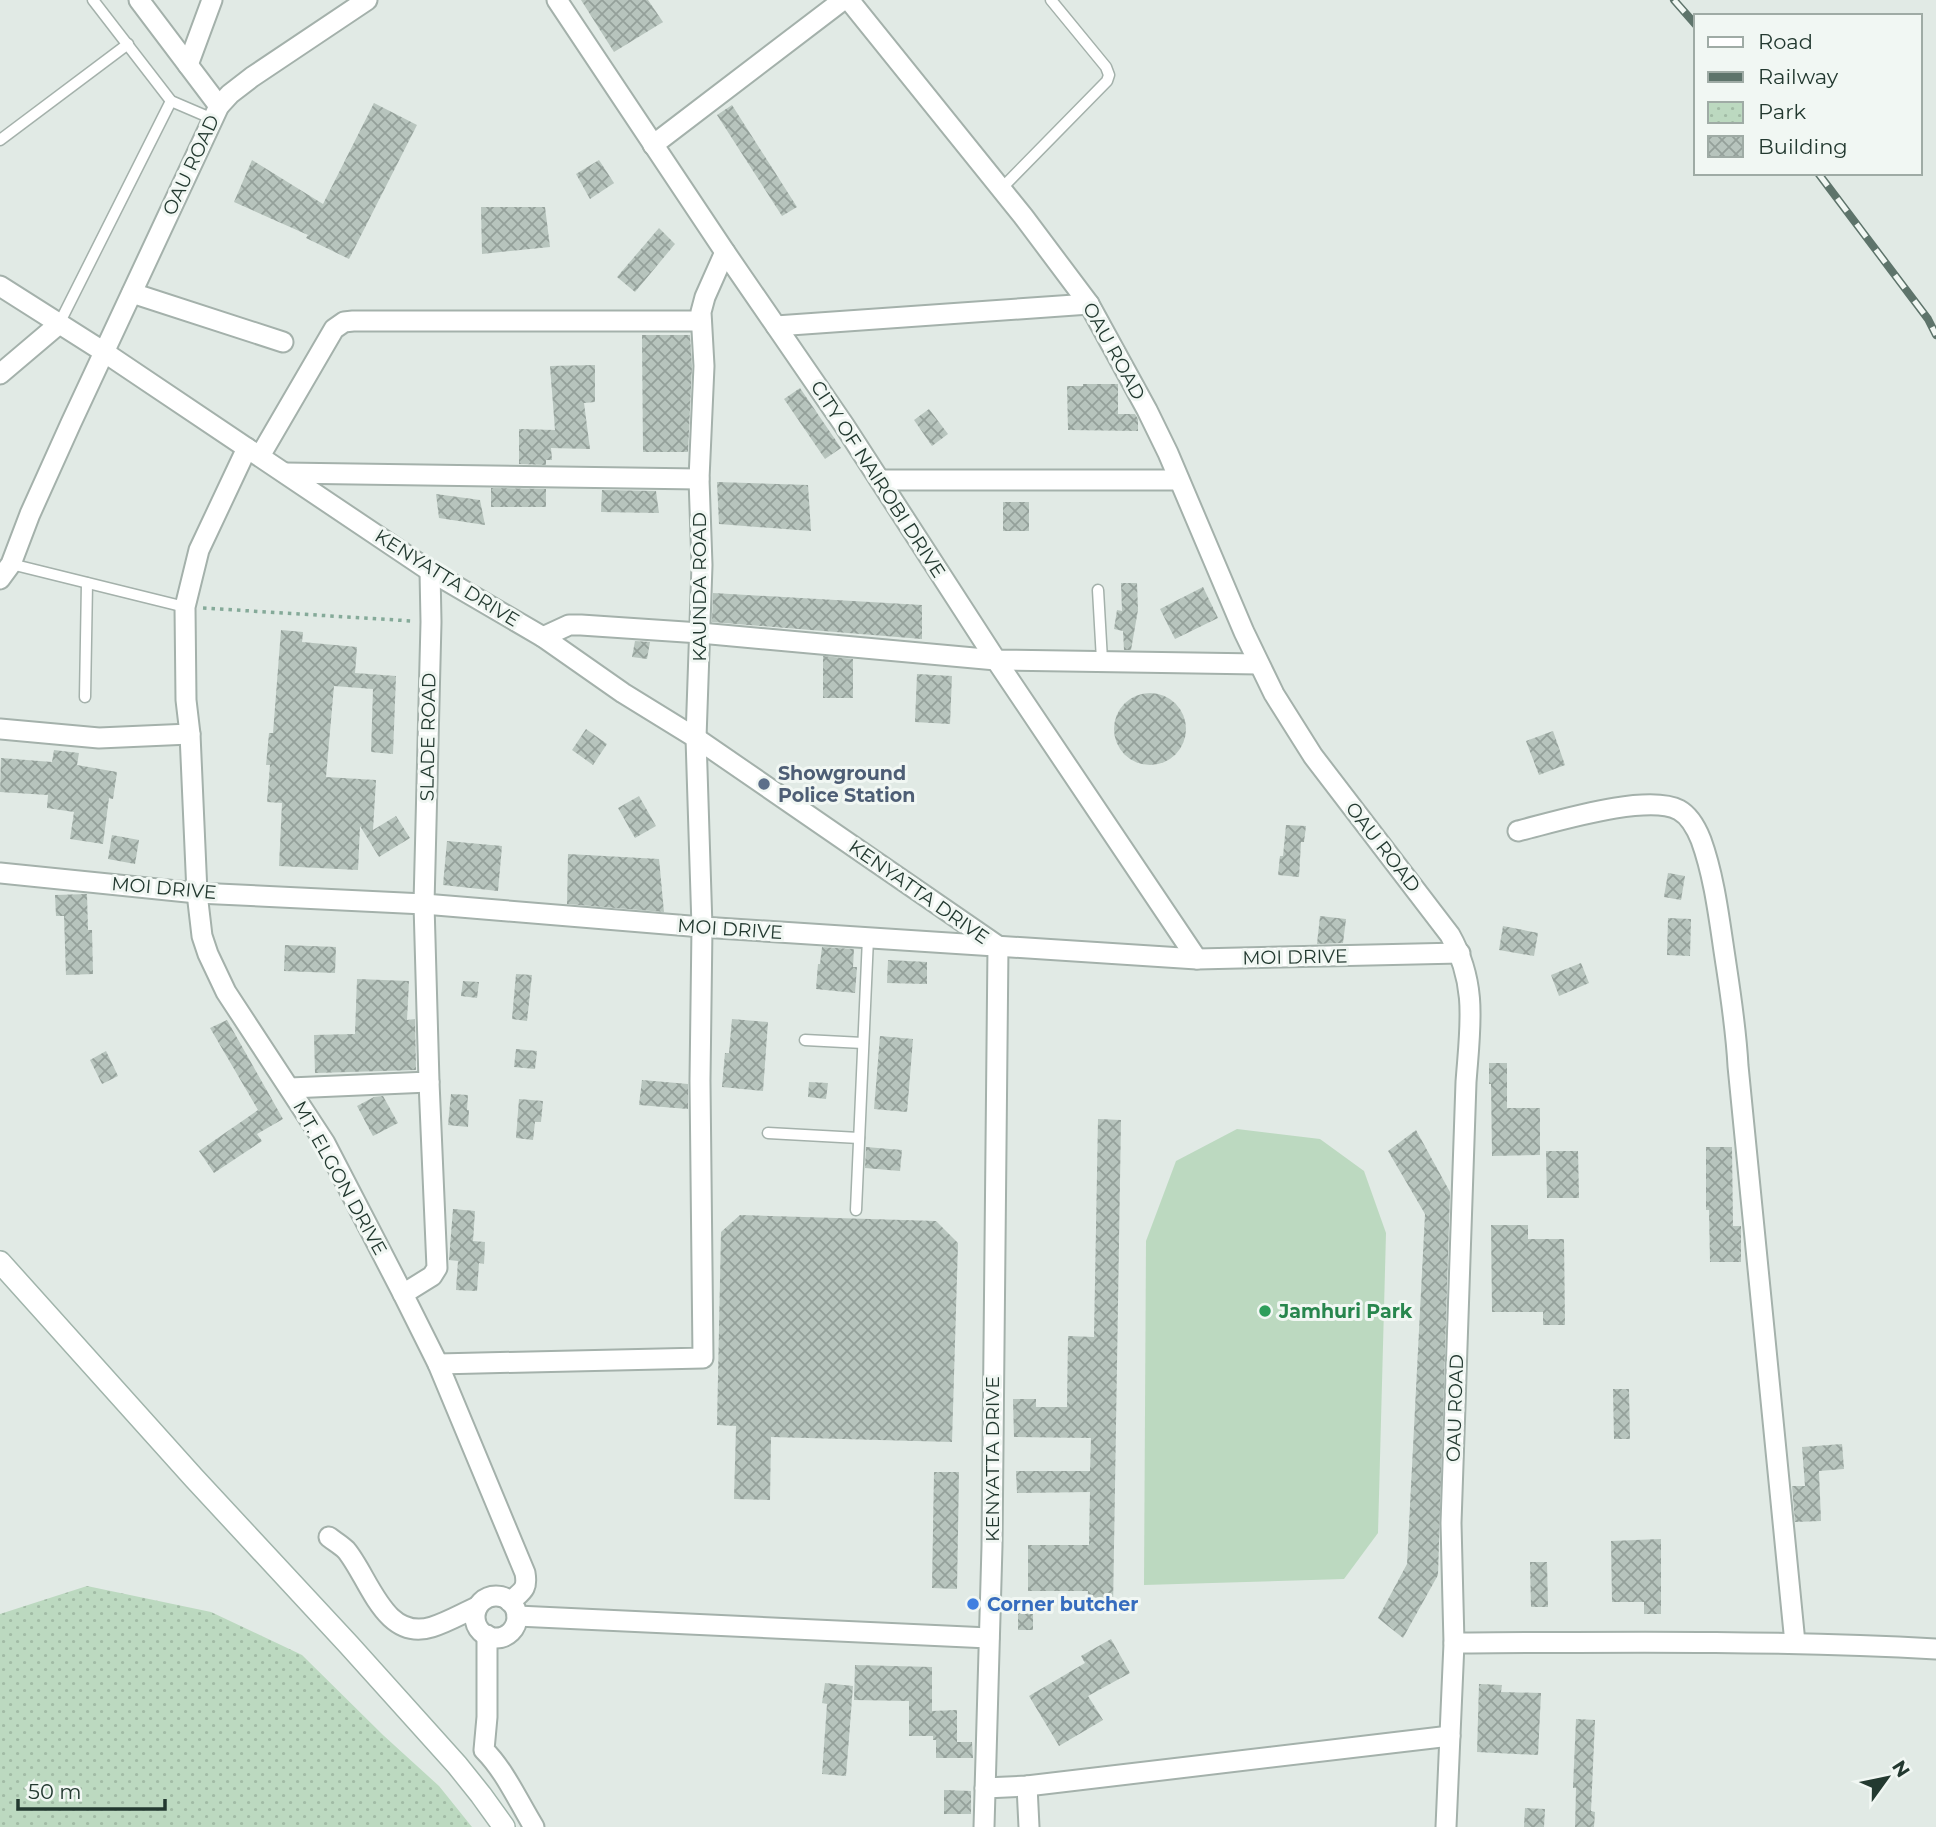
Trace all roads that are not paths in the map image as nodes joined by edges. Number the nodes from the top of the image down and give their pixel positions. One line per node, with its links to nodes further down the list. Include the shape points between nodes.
1 (93, 0): 9 (lane)
2 (139, 0): 10 (street)
3 (212, 0): 10 (street)
4 (367, 0): 12 (street, OAU ROAD, via 252,77)
5 (557, 0): 14 (street, CITY OF NAIROBI DRIVE)
6 (843, 0): 14 (street)
7 (849, 0): 15 (street, OAU ROAD)
8 (1051, 0): 15 (lane, via 1109,75)
9 (128, 44): 11 (lane); 13 (lane)
10 (188, 65): 12 (street)
11 (171, 101): 12 (lane); 21 (lane)
12 (216, 112): 18 (street, OAU ROAD)
13 (0, 140)
14 (653, 145): 16 (street, CITY OF NAIROBI DRIVE)
15 (1001, 188): 19 (street, OAU ROAD)
16 (725, 252): 20 (street, KAUNDA ROAD, via 702,305); 22 (street, CITY OF NAIROBI DRIVE)
17 (0, 286): 21 (street, KENYATTA DRIVE)
18 (131, 293): 23 (street); 24 (street, OAU ROAD)
19 (1089, 304): 22 (street); 30 (street, OAU ROAD)
20 (701, 321): 26 (street, MT. ELGON DRIVE, via 344,322 334,329); 28 (street, KAUNDA ROAD, via 704,366)
21 (59, 324): 24 (street, KENYATTA DRIVE); 25 (street)
22 (776, 326): 29 (street, CITY OF NAIROBI DRIVE)
23 (283, 342)
24 (104, 352): 26 (street, KENYATTA DRIVE); 31 (street)
25 (0, 374)
26 (253, 452): 27 (street, KENYATTA DRIVE); 35 (street, MT. ELGON DRIVE, via 199,551)
27 (285, 473): 28 (street); 32 (street, KENYATTA DRIVE)
28 (699, 479): 36 (street, KAUNDA ROAD)
29 (880, 480): 30 (street); 38 (street, CITY OF NAIROBI DRIVE)
30 (1180, 481): 40 (street, OAU ROAD)
31 (6, 571): 33 (lane)
32 (430, 571): 37 (street, KENYATTA DRIVE); 48 (street, SLADE ROAD)
33 (87, 583): 35 (lane); 41 (lane)
34 (1098, 590): 39 (lane)
35 (185, 607): 43 (street, MT. ELGON DRIVE)
36 (700, 633): 37 (street, via 569,625); 38 (street); 44 (street, KAUNDA ROAD)
37 (543, 637): 44 (street, KENYATTA DRIVE)
38 (996, 660): 39 (street); 53 (street, CITY OF NAIROBI DRIVE)
39 (1102, 660): 40 (street)
40 (1259, 664): 52 (street, OAU ROAD, via 1313,756)
41 (85, 697)
42 (0, 729): 43 (street, via 99,738)
43 (190, 734): 47 (street, MT. ELGON DRIVE)
44 (696, 738): 49 (street, KAUNDA ROAD); 51 (street, KENYATTA DRIVE)
45 (1518, 831): 70 (street, via 1651,804 1680,810 1701,840 1735,1021)
46 (0, 873): 47 (street, MOI DRIVE)
47 (197, 893): 48 (street, MOI DRIVE); 57 (street, MT. ELGON DRIVE, via 202,936 212,963 243,1021)
48 (424, 904): 49 (street, MOI DRIVE); 56 (street, SLADE ROAD)
49 (702, 927): 50 (street, MOI DRIVE); 63 (street, KAUNDA ROAD, via 703,1358)
50 (868, 938): 51 (street, MOI DRIVE); 55 (lane)
51 (998, 946): 53 (street, MOI DRIVE); 68 (street, KENYATTA DRIVE)
52 (1460, 953): 53 (street, MOI DRIVE); 69 (street, OAU ROAD, via 1471,1015 1452,1509)
53 (1197, 959)
54 (805, 1040): 55 (lane)
55 (863, 1043): 59 (lane)
56 (429, 1082): 57 (street); 62 (street, SLADE ROAD, via 437,1268)
57 (290, 1088): 62 (street, MT. ELGON DRIVE, via 325,1143)
58 (768, 1133): 59 (lane)
59 (859, 1138): 60 (lane)
60 (856, 1210)
61 (0, 1262): 74 (street)
62 (403, 1294): 63 (street, MT. ELGON DRIVE)
63 (438, 1364): 66 (street, MT. ELGON DRIVE, via 525,1573 527,1584)
64 (328, 1537): 65 (street, via 345,1548 379,1604 412,1630 431,1627)
65 (477, 1607): 66 (street, via 495,1596 506,1598); 67 (street, via 478,1628)
66 (514, 1609): 67 (street, via 515,1626 508,1634); 68 (street)
67 (487, 1636): 73 (street)
68 (989, 1638): 76 (street, KENYATTA DRIVE)
69 (1454, 1643): 70 (street); 72 (street, OAU ROAD)
70 (1795, 1643): 71 (street)
71 (1936, 1649)
72 (1450, 1735): 75 (street); 81 (street, OAU ROAD)
73 (484, 1750): 74 (street, via 464,1755); 78 (street)
74 (457, 1765): 77 (street)
75 (1027, 1786): 76 (street); 80 (street)
76 (985, 1788): 79 (street, KENYATTA DRIVE)
77 (504, 1827)
78 (534, 1827)
79 (984, 1827)
80 (1029, 1827)
81 (1446, 1827)

